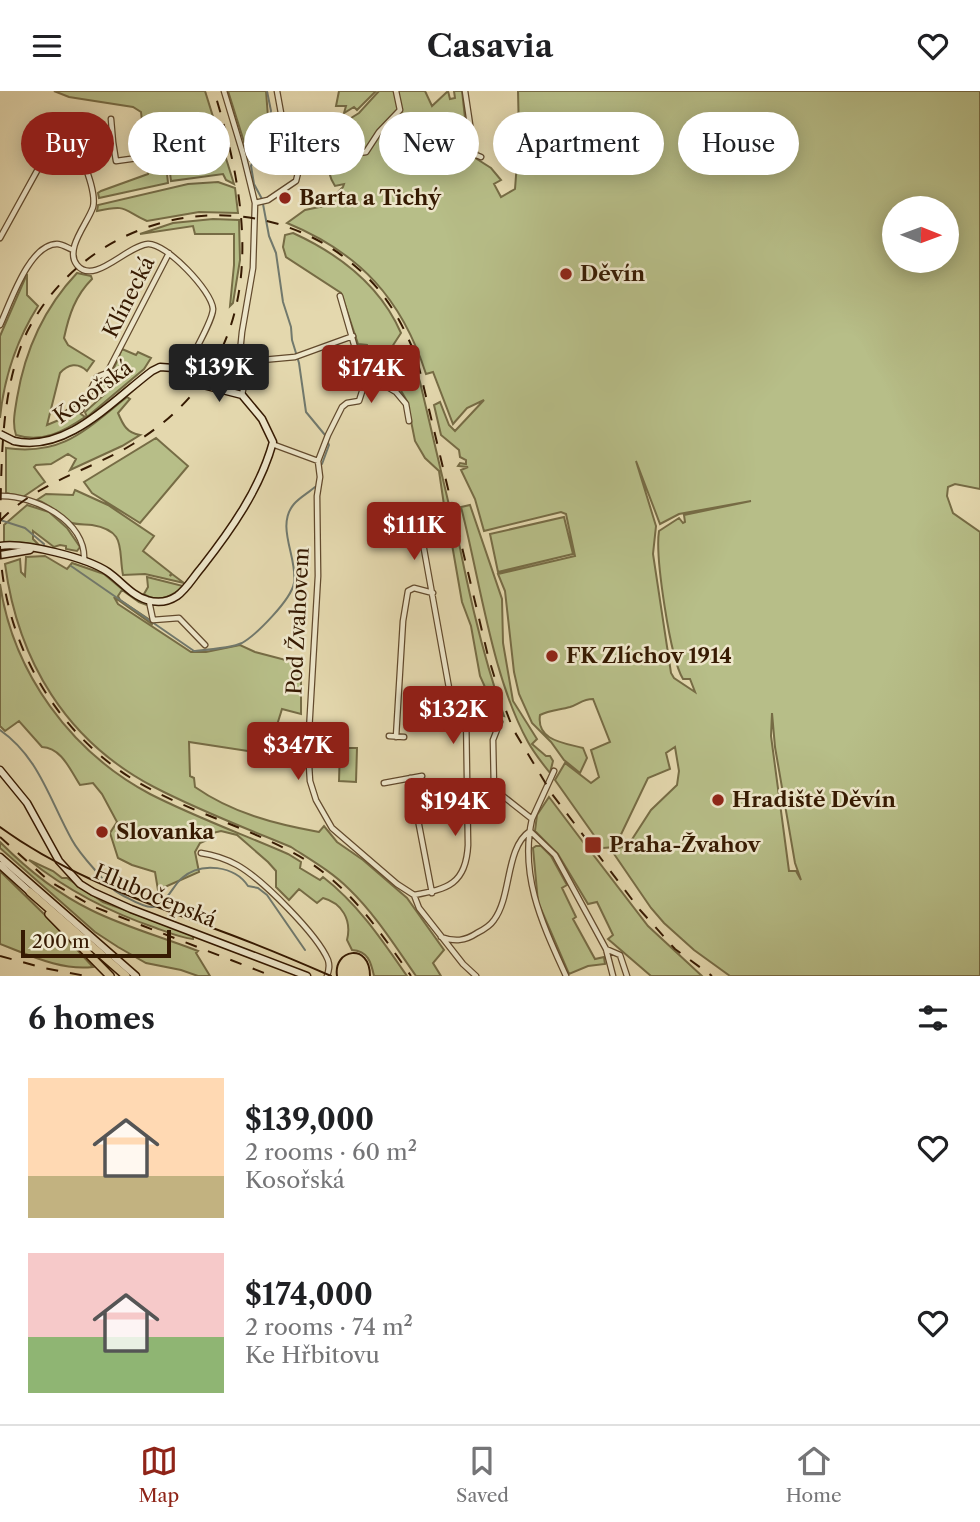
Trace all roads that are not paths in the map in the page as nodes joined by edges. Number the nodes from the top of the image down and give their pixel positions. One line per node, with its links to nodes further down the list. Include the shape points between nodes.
1 (224, 91): 13 (street)
2 (278, 91): 5 (street)
3 (396, 91): 7 (street, via 400,110)
4 (466, 91): 8 (street, via 475,156)
5 (282, 112)
6 (114, 148): 9 (street, via 116,161)
7 (365, 152)
8 (481, 157)
9 (128, 159)
10 (35, 175): 14 (street)
11 (86, 175): 15 (street, via 94,203)
12 (297, 175): 13 (street, via 296,181)
13 (258, 202): 20 (street)
14 (0, 238)
15 (73, 250): 16 (street, via 75,263 88,272 141,245 154,244); 18 (street, via 51,246 31,261)
16 (169, 253): 21 (street, via 213,306); 24 (street, Klínecká, via 107,373 97,377 81,410)
17 (340, 296): 19 (street)
18 (0, 325)
19 (353, 337): 20 (street, via 297,356); 22 (street)
20 (239, 362): 23 (street)
21 (184, 372): 23 (street, Kosořská, via 203,385); 26 (street, Kosořská, bridge, via 155,369 55,440 35,444)
22 (367, 376): 25 (street, via 396,392 406,404); 28 (street, Pod Žvahovem, via 359,401 342,407)
23 (242, 395): 27 (street, via 262,419)
24 (67, 413)
25 (409, 421)
26 (0, 434)
27 (272, 444): 28 (street); 36 (street, via 250,497 217,548 178,595)
28 (318, 461): 58 (street, Pod Žvahovem, via 310,781 332,828)
29 (0, 496): 34 (street, via 16,497 59,515 84,546)
30 (405, 534): 35 (street, via 422,538)
31 (0, 546): 32 (street, via 22,545)
32 (43, 551): 33 (street); 34 (street)
33 (0, 555)
34 (84, 561): 36 (street)
35 (433, 593): 39 (street, via 451,699); 42 (street, via 408,591)
36 (149, 601): 37 (street, via 153,620 179,618)
37 (205, 645)
38 (483, 692): 39 (street)
39 (466, 711): 48 (street)
40 (500, 722): 50 (street, via 494,740)
41 (389, 736): 42 (street)
42 (396, 737): 43 (street)
43 (404, 737)
44 (0, 770): 64 (street, Hlubočepská, via 27,803 59,862 79,884 131,909)
45 (554, 771): 51 (street)
46 (422, 776): 47 (street)
47 (410, 778): 49 (street); 57 (street)
48 (467, 781): 50 (street); 57 (street, via 466,865 452,884)
49 (384, 783)
50 (494, 789): 51 (street)
51 (532, 819): 52 (street)
52 (530, 831): 59 (street, via 519,841 494,920 467,939); 60 (street, via 555,855); 67 (street, via 533,895)
53 (201, 853): 65 (street, via 246,871 293,915 326,957)
54 (0, 857): 63 (street)
55 (0, 865): 56 (street)
56 (30, 892): 61 (main road); 62 (main road)
57 (432, 893): 58 (street)
58 (414, 895): 59 (street, Pod Žvahovem)
59 (440, 937): 66 (street, Pod Žvahovem)
60 (606, 949): 68 (street); 69 (street, via 620,955)
61 (110, 976)
62 (126, 976)
63 (136, 976)
64 (307, 976)
65 (327, 976)
66 (476, 976)
67 (566, 976)
68 (612, 976)
69 (627, 976)

